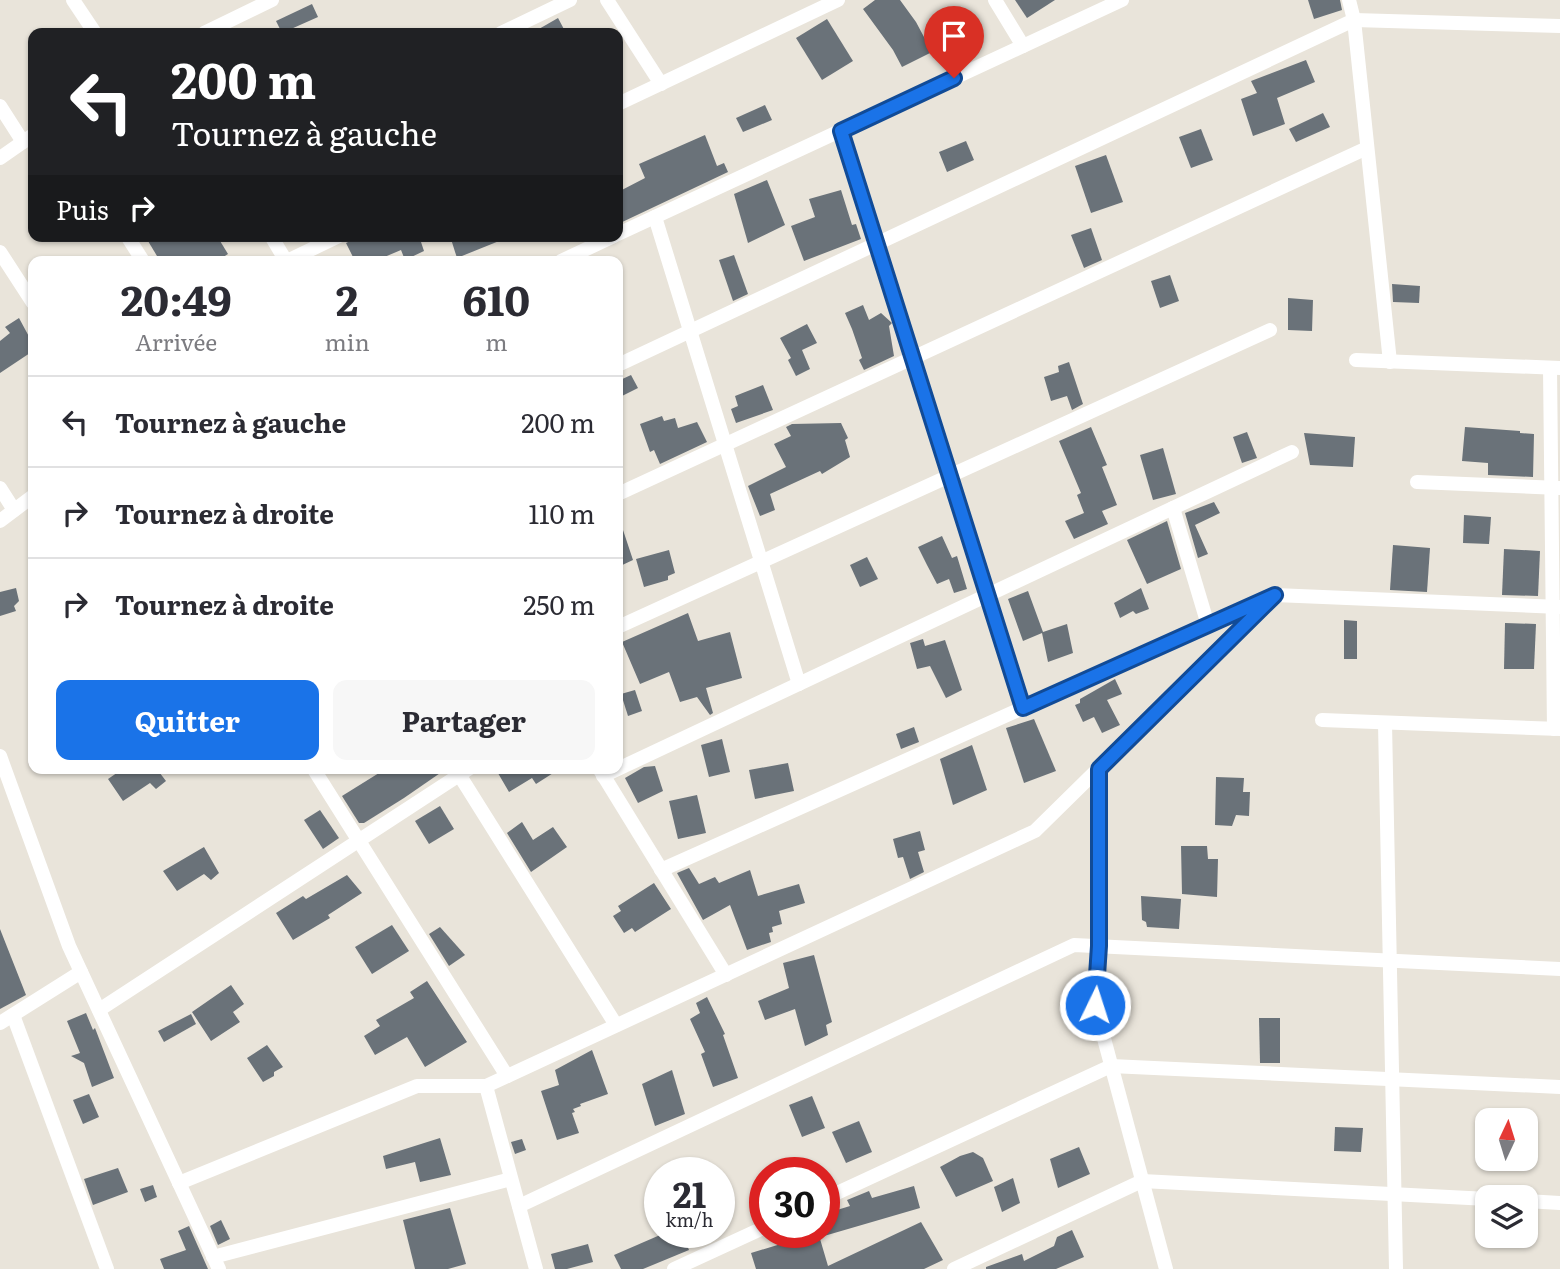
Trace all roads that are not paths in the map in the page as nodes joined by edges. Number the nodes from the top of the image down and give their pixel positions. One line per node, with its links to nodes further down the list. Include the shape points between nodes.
1 (74, 0): 11 (street)
2 (272, 0): 12 (street)
3 (570, 0): 13 (street)
4 (607, 0): 15 (street)
5 (838, 0): 15 (street)
6 (995, 0): 14 (street)
7 (1122, 0): 14 (street)
8 (1349, 0): 9 (street)
9 (1354, 20): 10 (street); 20 (street); 26 (street)
10 (1560, 26)
11 (92, 28)
12 (214, 28)
13 (511, 28)
14 (1023, 46): 18 (street)
15 (661, 84): 16 (street)
16 (623, 102)
17 (0, 106): 19 (street)
18 (841, 131): 22 (street); 26 (street)
19 (28, 139): 21 (street)
20 (1367, 148): 33 (street); 35 (street)
21 (0, 158)
22 (655, 217): 23 (street); 31 (street)
23 (623, 232)
24 (327, 242): 28 (street)
25 (601, 242): 29 (street)
26 (876, 244): 31 (street); 33 (street)
27 (0, 252): 30 (street)
28 (297, 256)
29 (572, 256)
30 (28, 295)
31 (690, 331): 36 (street); 38 (street)
32 (1270, 331): 40 (street)
33 (913, 358): 38 (street); 40 (street)
34 (1356, 360): 35 (street)
35 (1390, 362): 37 (street)
36 (623, 363)
37 (1555, 368): 43 (street)
38 (725, 445): 44 (street); 49 (street)
39 (1292, 452): 46 (street)
40 (950, 476): 49 (street); 50 (street)
41 (1417, 482): 43 (street)
42 (0, 488): 47 (street)
43 (1555, 488): 52 (street)
44 (623, 492)
45 (28, 500): 47 (street)
46 (1173, 508): 50 (street); 54 (street)
47 (14, 510): 48 (street)
48 (0, 520)
49 (762, 562): 53 (street); 55 (street)
50 (988, 595): 55 (street); 56 (street)
51 (1275, 595): 52 (street); 54 (street); 62 (street)
52 (1556, 607): 59 (street)
53 (623, 625)
54 (1208, 625): 56 (street)
55 (799, 684): 61 (street)
56 (1023, 708): 68 (street)
57 (1322, 720): 58 (street)
58 (1385, 723): 59 (street); 70 (street)
59 (1557, 729)
60 (0, 756): 72 (street)
61 (623, 762)
62 (1099, 769): 69 (street); 73 (street, via 1035,831)
63 (317, 774): 67 (street)
64 (458, 774): 67 (street)
65 (464, 774): 77 (street)
66 (602, 774): 68 (street)
67 (359, 841): 74 (street); 79 (street)
68 (661, 870): 73 (street)
69 (1099, 946): 70 (street); 78 (street, via 1095,1005); 91 (street, via 1074,945)
70 (1390, 961): 71 (street); 80 (street)
71 (1560, 969)
72 (81, 972): 74 (street); 75 (street)
73 (726, 975): 77 (street)
74 (99, 1010): 85 (street)
75 (13, 1015): 76 (street); 95 (street)
76 (0, 1023)
77 (615, 1026): 79 (street)
78 (1111, 1066): 80 (street); 84 (street); 86 (street)
79 (507, 1076): 81 (street)
80 (1392, 1079): 82 (street); 87 (street)
81 (486, 1086): 83 (street); 85 (street, via 417,1086)
82 (1560, 1087)
83 (511, 1179): 91 (street); 93 (street)
84 (1142, 1181): 87 (street); 94 (street); 99 (street)
85 (179, 1183): 93 (street)
86 (840, 1192)
87 (1394, 1194): 88 (street); 100 (street)
88 (1475, 1198)
89 (1538, 1202): 90 (street)
90 (1560, 1203)
91 (519, 1206): 96 (street)
92 (749, 1234): 97 (street)
93 (216, 1263)
94 (977, 1264): 98 (street)
95 (107, 1269)
96 (536, 1269)
97 (674, 1269)
98 (954, 1269)
99 (1166, 1269)
100 (1396, 1269)

